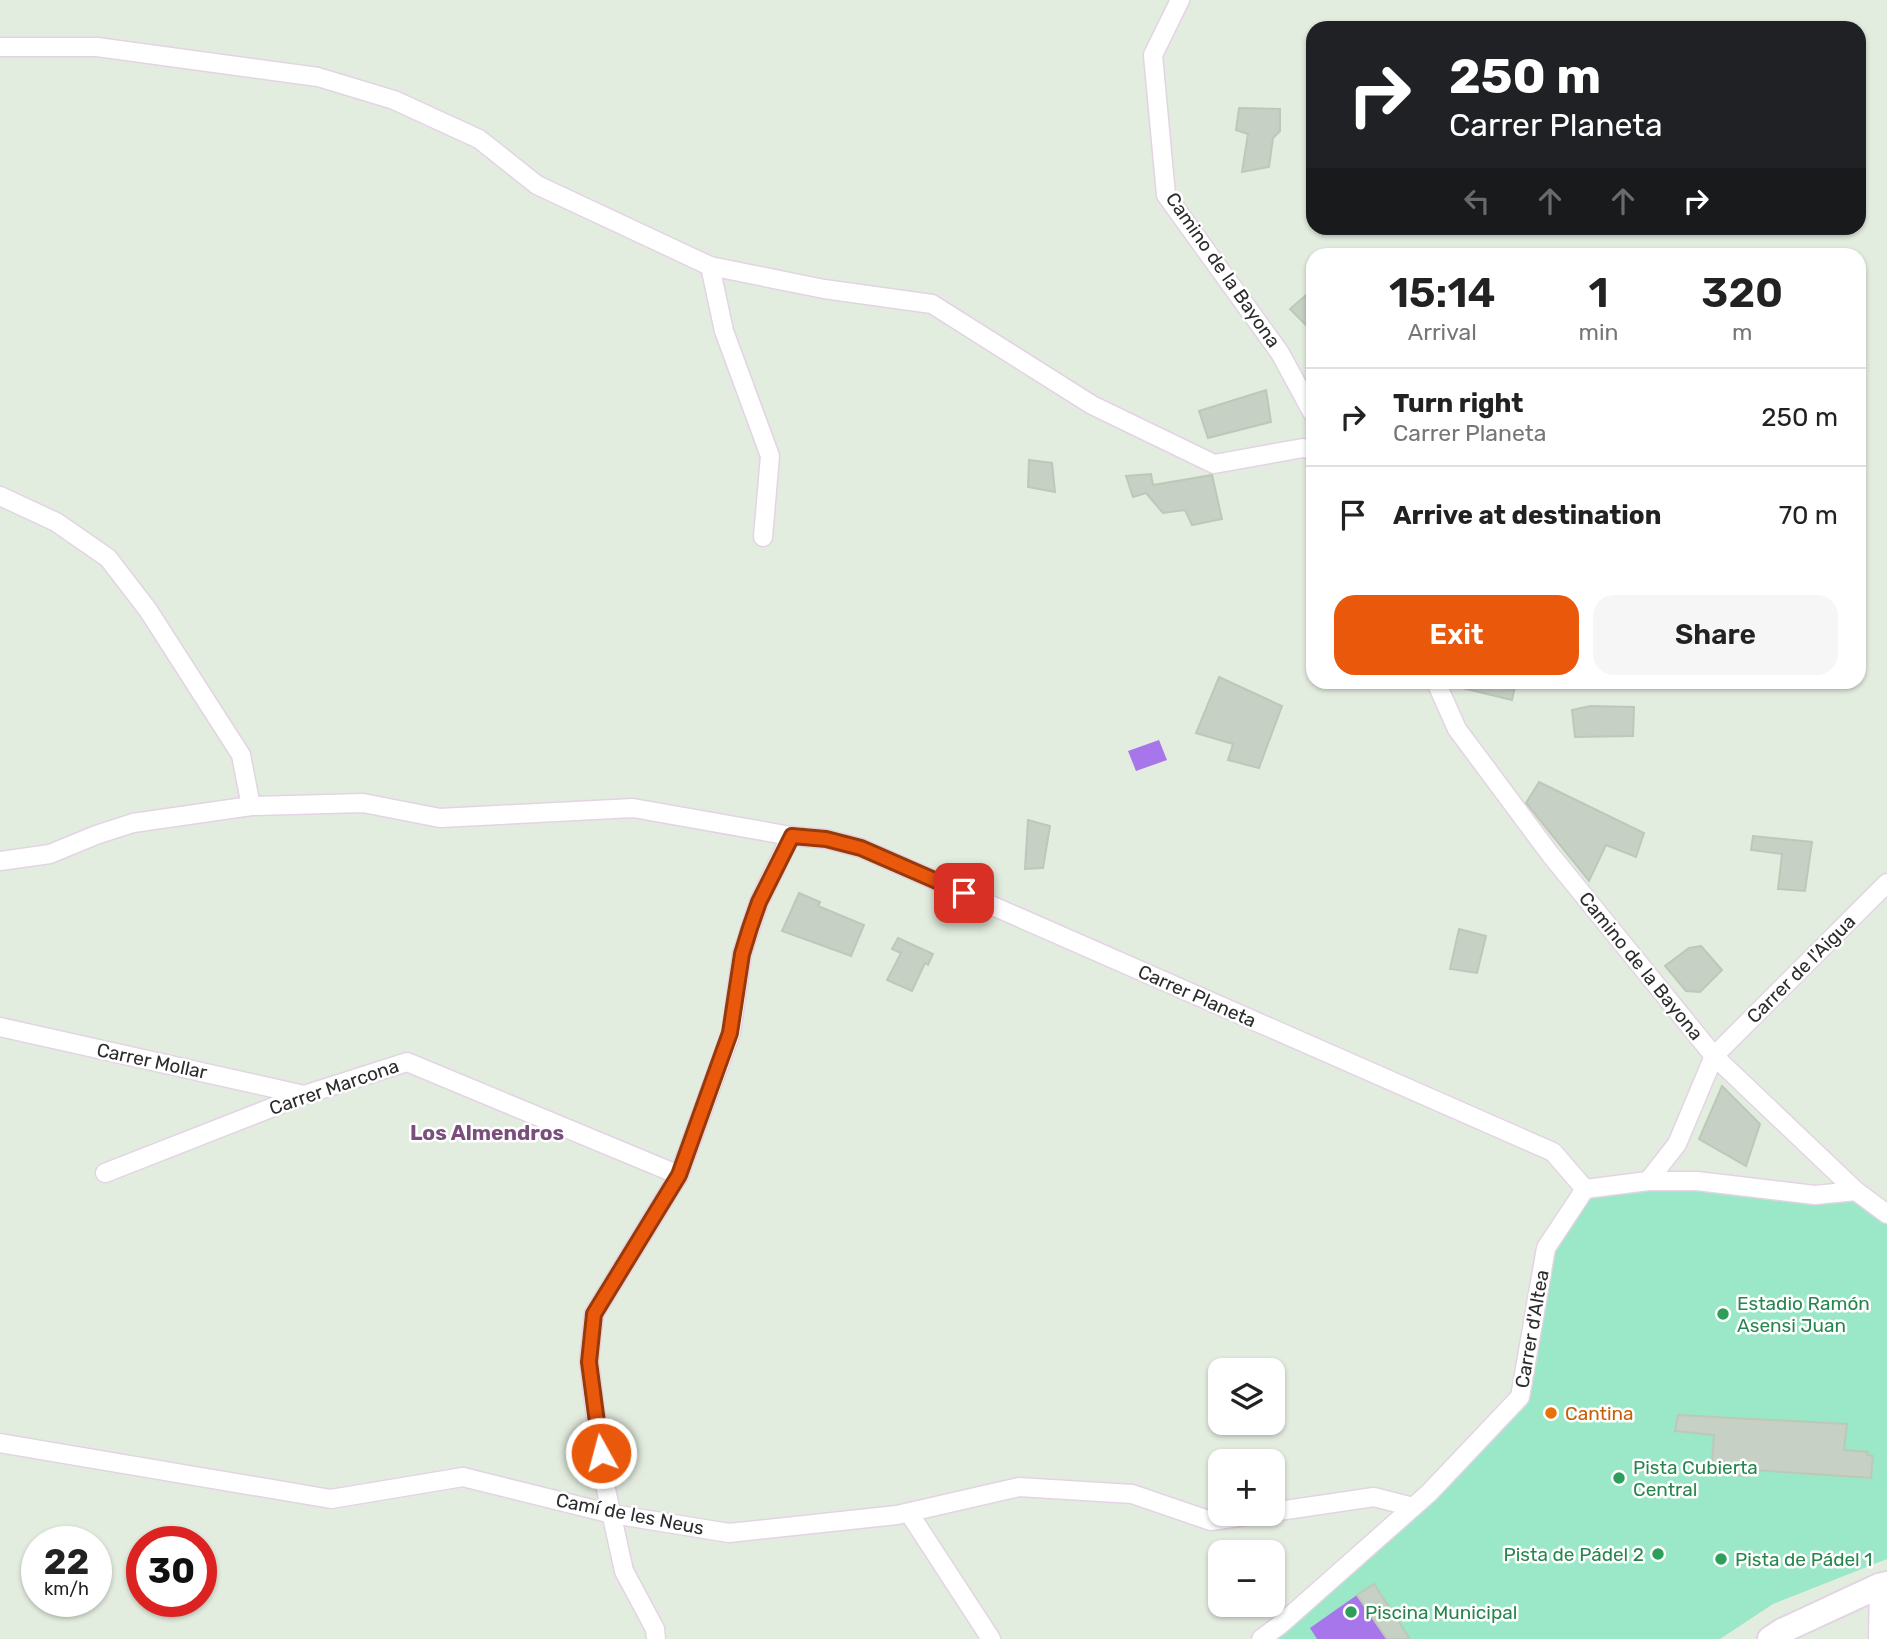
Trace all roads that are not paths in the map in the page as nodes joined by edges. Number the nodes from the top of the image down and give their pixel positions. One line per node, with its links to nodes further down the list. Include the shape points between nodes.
1 (1180, 0): 4 (street, Camino de la Bayona, via 1153,55 1166,195 1280,353)
2 (0, 47): 3 (street, via 97,47 318,77 394,100 479,139 537,185)
3 (710, 266): 5 (street, via 932,304 1092,405 1214,464); 7 (street, via 724,331 770,456)
4 (1306, 401)
5 (1306, 449)
6 (0, 496): 9 (street, via 57,522 108,558 148,610 240,755)
7 (763, 537)
8 (1439, 689): 14 (street, Camino de la Bayona, via 1457,729 1550,854)
9 (251, 806): 10 (street, Carrer Planeta, via 363,803 440,818 633,808); 11 (street, Carrer Planeta, via 133,824 50,854)
10 (792, 836): 17 (street, via 759,902 746,941 730,1033); 19 (street, Carrer Planeta, via 861,848 1553,1152)
11 (0, 861)
12 (1887, 883): 14 (street, Carrer de l'Aigua)
13 (0, 1027): 15 (street, Carrer Mollar)
14 (1714, 1056): 18 (street, via 1678,1144); 20 (street, Camino de la Bayona)
15 (304, 1095): 16 (street, Carrer Marcona); 17 (street, Carrer Marcona, via 407,1062)
16 (105, 1173)
17 (679, 1175): 26 (street, via 594,1314 589,1362)
18 (1648, 1181): 19 (street); 20 (street, via 1697,1181 1815,1195)
19 (1585, 1189): 23 (street, Carrer d'Altea, via 1546,1248 1520,1397)
20 (1856, 1191): 21 (street, Camino de la Bayona)
21 (1887, 1214)
22 (0, 1443): 26 (street, Camí de les Neus, via 331,1499 463,1477)
23 (1413, 1507): 24 (street, via 1374,1497); 31 (street, Carrer d'Altea)
24 (1285, 1510)
25 (909, 1513): 26 (street, Camí de les Neus, via 729,1533); 27 (street, Camí de les Neus, via 1020,1487 1132,1494); 30 (street)
26 (612, 1514): 29 (street, via 624,1572)
27 (1208, 1520)
28 (1883, 1585): 32 (street); 33 (street)
29 (656, 1639)
30 (991, 1639)
31 (1261, 1639)
32 (1770, 1639)
33 (1878, 1639)

